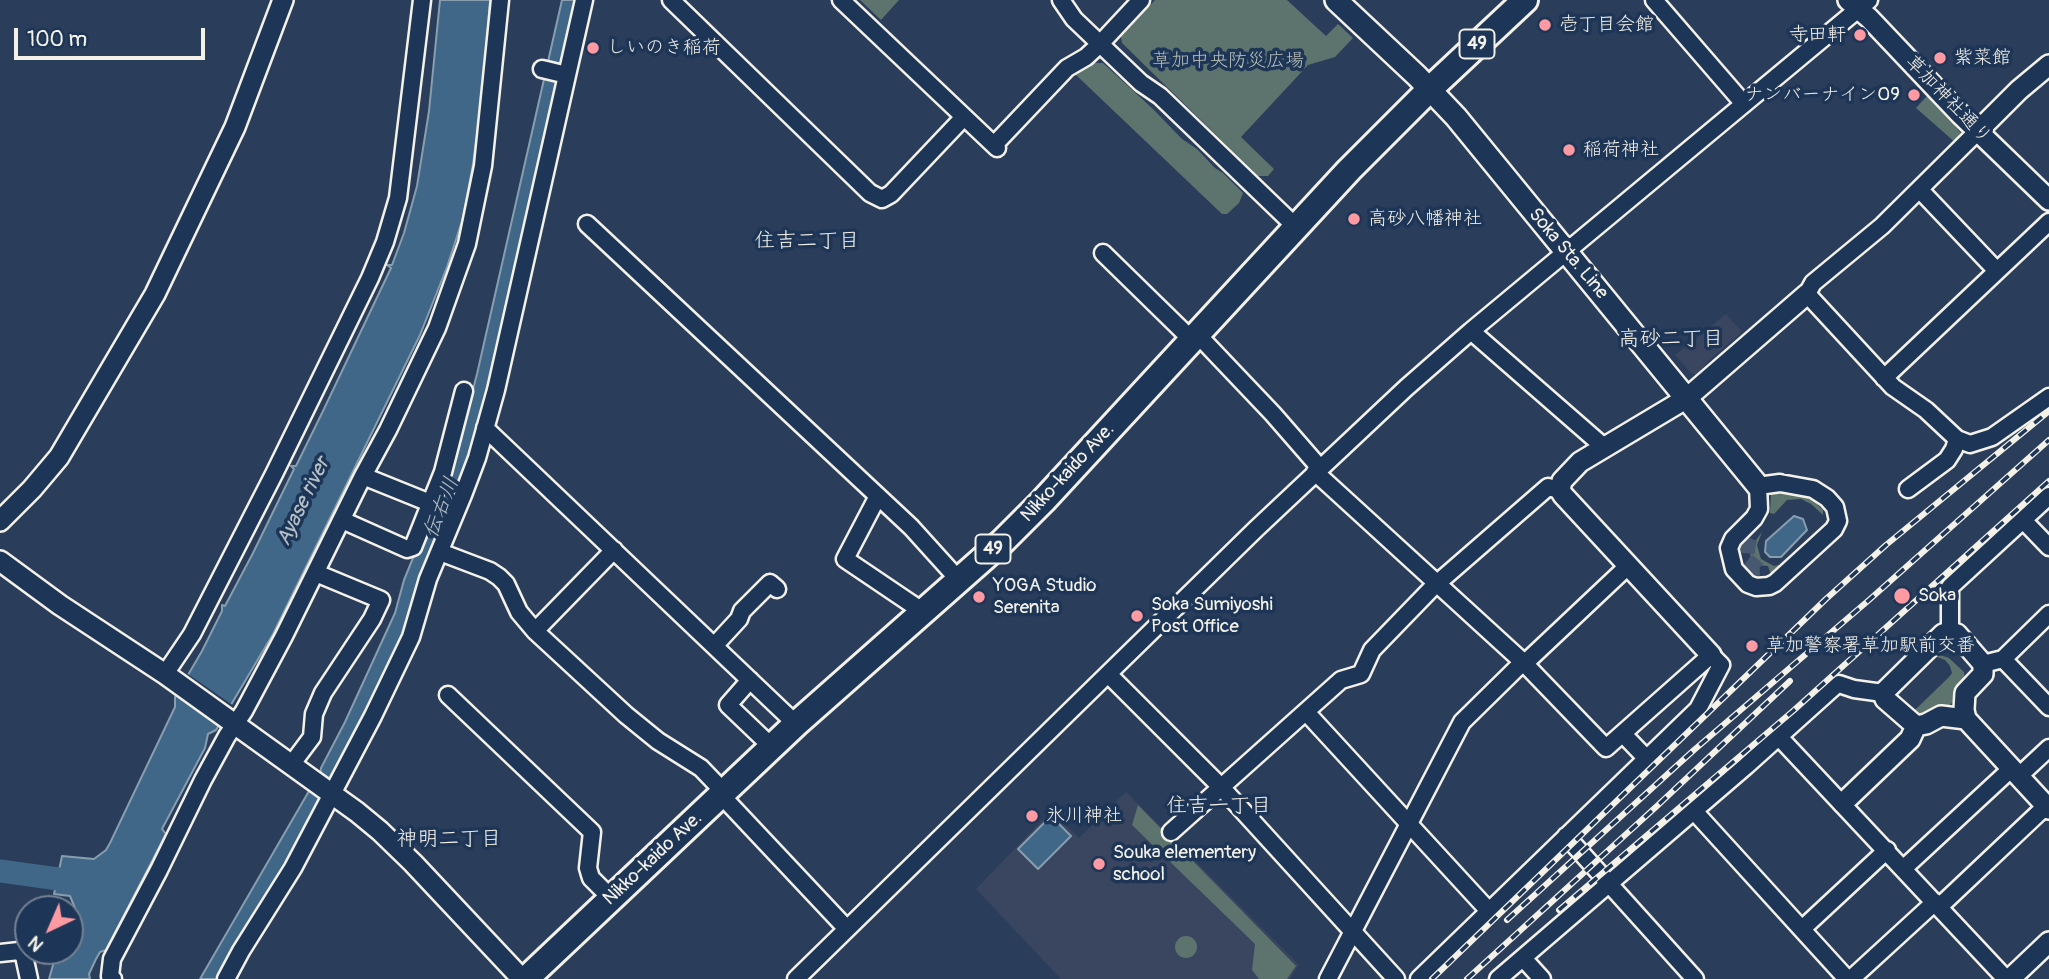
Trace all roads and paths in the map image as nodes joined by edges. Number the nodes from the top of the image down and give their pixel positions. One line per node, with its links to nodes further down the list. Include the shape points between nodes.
1 (283, 0): 50 (street, via 235,127 150,304 59,457)
2 (422, 0): 72 (street, via 398,198 384,242 274,474)
3 (500, 0): 40 (street, via 483,166 467,244 437,328)
4 (584, 0): 16 (street)
5 (671, 0): 19 (street, via 870,193 882,198)
6 (841, 0): 19 (street)
7 (1061, 0): 13 (street)
8 (1141, 0): 13 (street)
9 (1336, 0): 17 (main road, Soka Sta. Line)
10 (1525, 0): 17 (main road, Nikko-kaido Ave. / 49)
11 (1654, 0): 18 (street)
12 (1858, 3): 18 (street); 20 (street, 草加神社通り)
13 (1100, 44): 19 (street, via 1067,68 996,146); 25 (street)
14 (2049, 65): 20 (street)
15 (542, 69): 16 (street)
16 (567, 75): 36 (street)
17 (1430, 89): 25 (main road, Nikko-kaido Ave. / 49); 26 (main road, Soka Sta. Line)
18 (1744, 104): 26 (street)
19 (964, 117)
20 (1977, 132): 21 (street); 22 (street, 草加神社通り)
21 (1920, 190): 28 (street); 29 (street, via 1813,283)
22 (2049, 200)
23 (2049, 222): 28 (street)
24 (587, 224): 44 (street)
25 (1296, 227): 31 (main road, Nikko-kaido Ave. / 49)
26 (1566, 252): 30 (street); 35 (main road, Soka Sta. Line)
27 (1103, 253): 31 (street)
28 (1997, 271): 32 (street)
29 (1807, 294): 32 (street); 35 (street)
30 (1471, 331): 38 (street); 39 (street)
31 (1194, 337): 39 (street, via 1273,414); 59 (main road, Nikko-kaido Ave. / 49, via 1043,501)
32 (1884, 377): 37 (street)
33 (464, 391): 46 (street)
34 (2049, 397): 37 (street, via 1992,437 1970,444)
35 (1687, 398): 38 (street); 41 (main road, Soka Sta. Line)
36 (485, 428): 54 (street); 55 (street)
37 (1957, 439): 42 (street, via 1947,460)
38 (1604, 447): 43 (street, via 1580,462 1562,481)
39 (1317, 470): 60 (street); 71 (street)
40 (363, 476): 46 (street); 48 (street)
41 (1758, 486): 47 (street); 47 (street, via 1780,482 1813,489 1835,507 1838,521 1775,583 1756,587 1734,569 1729,548)
42 (1908, 489)
43 (1560, 490): 57 (street); 60 (street, via 1548,487)
44 (878, 496): 59 (street); 62 (street, via 845,559)
45 (2049, 496): 49 (street)
46 (430, 503): 52 (street)
47 (1759, 509): 51 (street, via 1759,527)
48 (342, 520): 52 (street, via 407,549); 58 (street)
49 (2023, 520): 53 (street); 65 (street, via 1950,587)
50 (0, 521)
51 (1750, 538)
52 (414, 547): 55 (street)
53 (2049, 547)
54 (614, 550): 64 (street); 66 (street)
55 (436, 556): 64 (street, via 499,577); 92 (street, via 411,637)
56 (0, 561): 72 (street)
57 (1628, 566): 67 (street); 69 (street)
58 (316, 573): 81 (street, via 244,711); 89 (street, via 381,600 323,693 314,714 312,737)
59 (958, 579): 62 (main road, Nikko-kaido Ave. / 49)
60 (1438, 584): 69 (street); 78 (street, via 1372,650 1362,674 1341,680)
61 (777, 589): 66 (street, via 770,583)
62 (922, 611): 82 (main road, Nikko-kaido Ave. / 49)
63 (2049, 614): 68 (street)
64 (535, 631): 93 (street, via 625,715 701,768)
65 (1950, 632): 70 (street); 74 (street)
66 (715, 645): 73 (street)
67 (1711, 655): 84 (street); 88 (street, via 1721,665 1698,709)
68 (2003, 659): 70 (street); 77 (street)
69 (1523, 663): 84 (street, via 1606,748); 97 (street, via 1462,722)
70 (1983, 664): 75 (street, via 1983,674)
71 (1108, 674): 91 (street); 106 (street)
72 (170, 677): 81 (street)
73 (750, 680): 82 (street); 86 (street, via 728,705)
74 (1883, 693): 83 (street); 85 (street, via 1839,684)
75 (1965, 693): 79 (street); 80 (street)
76 (448, 695): 103 (street, via 592,832 588,868 591,878)
77 (2049, 706)
78 (1306, 712): 91 (street); 97 (street)
79 (1941, 716): 80 (street); 83 (street)
80 (1966, 719): 90 (street)
81 (232, 722): 89 (street); 113 (street, via 112,959)
82 (796, 724): 86 (main road, Nikko-kaido Ave. / 49)
83 (1916, 726): 94 (street, via 1910,739)
84 (1623, 734): 88 (street)
85 (1779, 737): 94 (street); 96 (street)
86 (772, 747): 93 (main road, Nikko-kaido Ave. / 49)
87 (2049, 748): 90 (street)
88 (1647, 759): 99 (street)
89 (291, 765): 92 (street)
90 (2015, 772): 95 (street); 101 (street)
91 (1221, 788): 98 (street); 108 (street)
92 (332, 794): 114 (street); 115 (street, via 380,831)
93 (723, 794): 103 (main road, Nikko-kaido Ave. / 49); 106 (street)
94 (1843, 803): 100 (street)
95 (2048, 807): 104 (street)
96 (1694, 811): 102 (street); 107 (street)
97 (1408, 824): 105 (street); 108 (street)
98 (1171, 832)
99 (1566, 836): 102 (street); 105 (street)
100 (1887, 850): 101 (street); 107 (street)
101 (1904, 868): 104 (street)
102 (1608, 885): 111 (street); 122 (street)
103 (611, 898): 115 (main road, Nikko-kaido Ave. / 49)
104 (1937, 904): 123 (street); 124 (street)
105 (1489, 911): 119 (street)
106 (847, 929): 116 (street)
107 (1802, 929): 123 (street)
108 (1352, 931): 117 (street); 118 (street)
109 (2049, 943): 124 (street)
110 (0, 953): 112 (street, via 19,951)
111 (1523, 958): 120 (street); 121 (street)
112 (29, 979)
113 (113, 979)
114 (226, 979)
115 (524, 979)
116 (796, 979)
117 (1328, 979)
118 (1396, 979)
119 (1419, 979)
120 (1498, 979)
121 (1542, 979)
122 (1695, 979)
123 (1849, 979)
124 (2008, 979)

